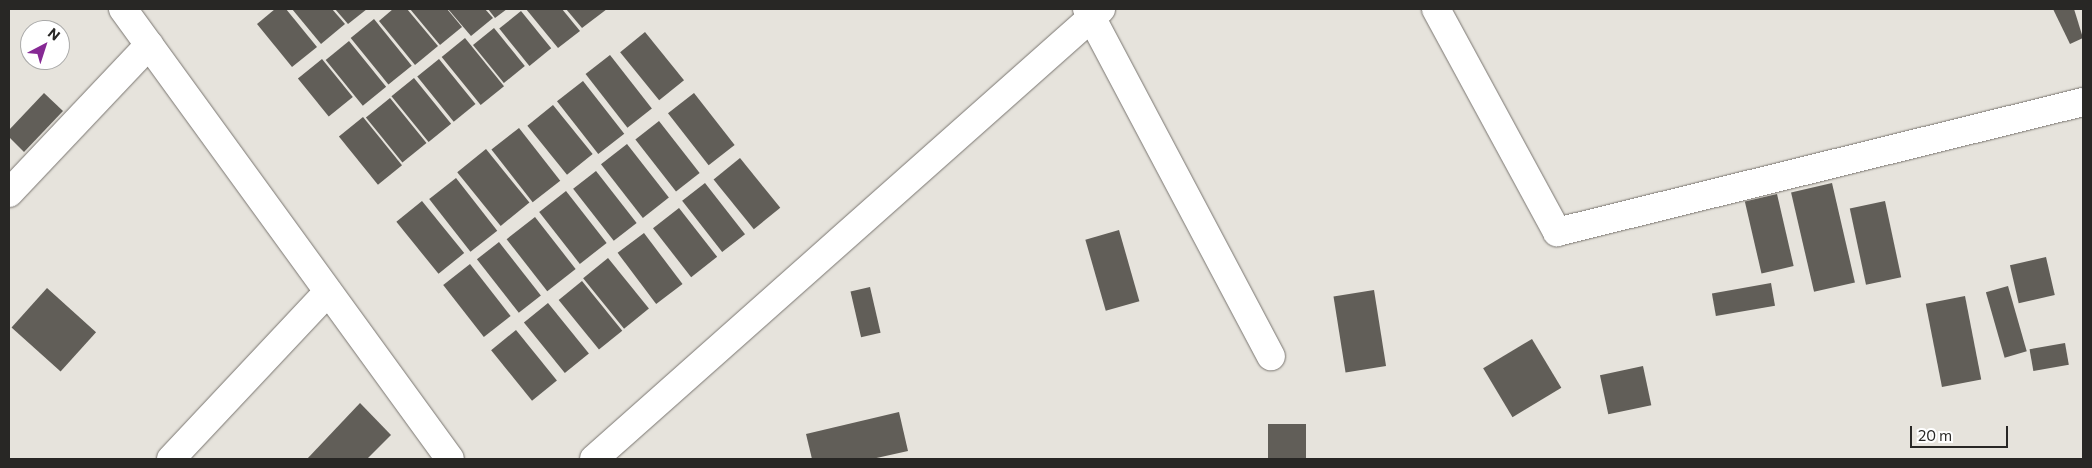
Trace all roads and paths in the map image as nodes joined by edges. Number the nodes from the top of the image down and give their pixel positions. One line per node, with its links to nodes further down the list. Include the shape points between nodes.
1 (123, 9): 4 (street)
2 (1436, 9): 5 (street, via 1557,232)
3 (1093, 11): 8 (street); 11 (street)
4 (150, 45): 6 (street); 7 (street)
5 (2083, 102)
6 (9, 193)
7 (328, 292): 9 (street); 10 (street)
8 (1271, 356)
9 (171, 459)
10 (450, 459)
11 (594, 459)

